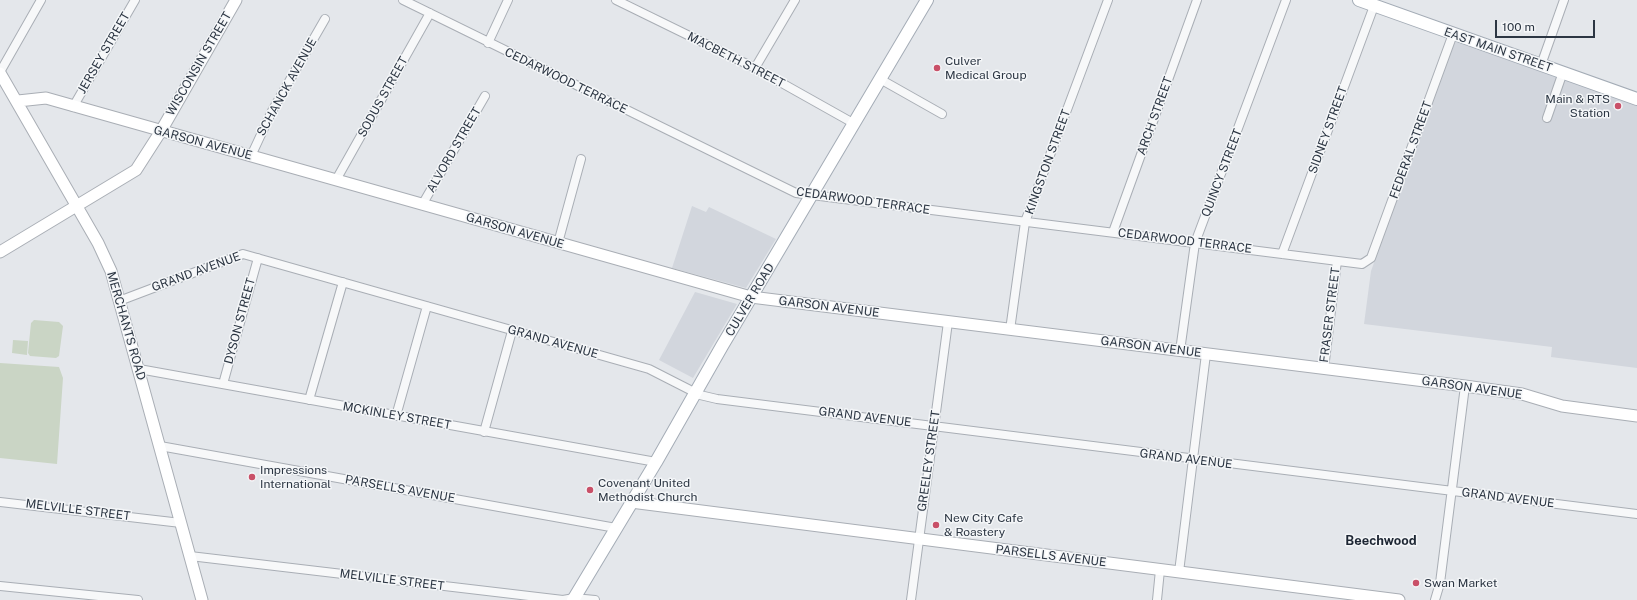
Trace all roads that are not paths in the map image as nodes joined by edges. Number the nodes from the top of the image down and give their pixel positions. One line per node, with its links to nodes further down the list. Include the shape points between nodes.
1 (41, 0): 22 (street)
2 (135, 0): 27 (street, JERSEY STREET)
3 (236, 0): 31 (street, WISCONSIN STREET)
4 (403, 0): 15 (street, CEDARWOOD TERRACE)
5 (508, 0): 18 (street)
6 (616, 0): 20 (street, MACBETH STREET)
7 (795, 0): 20 (street)
8 (927, 0): 23 (main road, CULVER ROAD)
9 (1108, 0): 38 (street, KINGSTON STREET)
10 (1197, 0): 39 (street, ARCH STREET)
11 (1286, 0): 41 (street, QUINCY STREET)
12 (1359, 0): 14 (main road, EAST MAIN STREET)
13 (1564, 0): 19 (street)
14 (1374, 6): 17 (main road, EAST MAIN STREET); 43 (street, SIDNEY STREET)
15 (430, 13): 18 (street, CEDARWOOD TERRACE); 34 (street, SODUS STREET)
16 (326, 18): 32 (street, SCHANCK AVENUE, via 272,111)
17 (1453, 34): 19 (main road, EAST MAIN STREET); 46 (street, FEDERAL STREET, via 1371,258)
18 (488, 43): 35 (street, CEDARWOOD TERRACE, via 789,190)
19 (1541, 64): 21 (main road, EAST MAIN STREET)
20 (755, 68): 30 (street, MACBETH STREET)
21 (1563, 72): 25 (main road, EAST MAIN STREET); 29 (street)
22 (0, 73): 26 (street, MERCHANTS ROAD)
23 (880, 79): 28 (street); 30 (main road, CULVER ROAD)
24 (485, 96): 36 (street, ALVORD STREET)
25 (1637, 99)
26 (18, 101): 27 (street, GARSON AVENUE, via 46,98); 37 (street, MERCHANTS ROAD)
27 (73, 107): 31 (street, GARSON AVENUE)
28 (942, 114)
29 (1547, 118)
30 (853, 123): 35 (main road, CULVER ROAD)
31 (161, 131): 32 (street, GARSON AVENUE); 37 (street, WISCONSIN STREET, via 136,170)
32 (251, 156): 34 (street, GARSON AVENUE)
33 (581, 160): 40 (street)
34 (336, 180): 36 (street, GARSON AVENUE)
35 (811, 196): 38 (street, CEDARWOOD TERRACE); 48 (main road, CULVER ROAD)
36 (422, 205): 40 (street, GARSON AVENUE)
37 (77, 207): 42 (street, WISCONSIN STREET); 49 (street, MERCHANTS ROAD, via 108,264)
38 (1026, 222): 39 (street, CEDARWOOD TERRACE); 52 (street, KINGSTON STREET)
39 (1112, 232): 41 (street, CEDARWOOD TERRACE)
40 (558, 243): 48 (street, GARSON AVENUE)
41 (1195, 243): 43 (street, CEDARWOOD TERRACE); 54 (street, QUINCY STREET)
42 (0, 252)
43 (1282, 254): 45 (street, CEDARWOOD TERRACE)
44 (258, 258): 47 (street, GRAND AVENUE); 49 (street, GRAND AVENUE, via 243,254); 58 (street, DYSON STREET)
45 (1336, 261): 46 (street, CEDARWOOD TERRACE); 57 (street, FRASER STREET)
46 (1365, 264)
47 (342, 282): 50 (street, GRAND AVENUE); 61 (street)
48 (752, 297): 51 (street, GARSON AVENUE); 60 (main road, CULVER ROAD)
49 (120, 301): 56 (street, MERCHANTS ROAD)
50 (427, 306): 53 (street, GRAND AVENUE); 62 (street)
51 (948, 322): 52 (street, GARSON AVENUE); 64 (street, GREELEY STREET)
52 (1010, 330): 54 (street, GARSON AVENUE)
53 (512, 331): 60 (street, GRAND AVENUE, via 650,369); 65 (street)
54 (1180, 351): 55 (street, GARSON AVENUE)
55 (1206, 354): 57 (street, GARSON AVENUE); 67 (street)
56 (139, 369): 58 (street, MCKINLEY STREET); 66 (street, MERCHANTS ROAD)
57 (1324, 369): 59 (street, GARSON AVENUE)
58 (223, 384): 61 (street, MCKINLEY STREET)
59 (1465, 386): 63 (street, GARSON AVENUE, via 1522,394 1562,406); 69 (street)
60 (695, 392): 64 (street, GRAND AVENUE, via 717,399); 68 (main road, CULVER ROAD)
61 (310, 400): 62 (street, MCKINLEY STREET)
62 (396, 416): 65 (street, MCKINLEY STREET)
63 (1637, 416)
64 (933, 426): 67 (street, GRAND AVENUE); 75 (street, GREELEY STREET)
65 (484, 432): 68 (street, MCKINLEY STREET)
66 (160, 446): 73 (street, MERCHANTS ROAD); 74 (street, PARSELLS AVENUE)
67 (1193, 460): 69 (street, GRAND AVENUE); 78 (street)
68 (656, 462): 71 (main road, CULVER ROAD)
69 (1452, 492): 72 (street, GRAND AVENUE); 87 (street, via 1440,583)
70 (0, 502): 73 (street, MELVILLE STREET)
71 (631, 502): 74 (main road, CULVER ROAD); 75 (street, PARSELLS AVENUE)
72 (1637, 514)
73 (180, 523): 76 (street, MERCHANTS ROAD)
74 (616, 528): 80 (main road, CULVER ROAD)
75 (918, 539): 77 (street, PARSELLS AVENUE); 84 (street, GREELEY STREET)
76 (190, 556): 80 (street, MELVILLE STREET, via 563,600); 82 (street, MERCHANTS ROAD)
77 (1160, 570): 78 (street, PARSELLS AVENUE); 85 (street)
78 (1179, 572): 86 (street, PARSELLS AVENUE)
79 (0, 586): 81 (street)
80 (573, 599): 83 (street, MELVILLE STREET)
81 (138, 600)
82 (202, 600)
83 (595, 600)
84 (911, 600)
85 (1157, 600)
86 (1398, 600)
87 (1435, 600)

